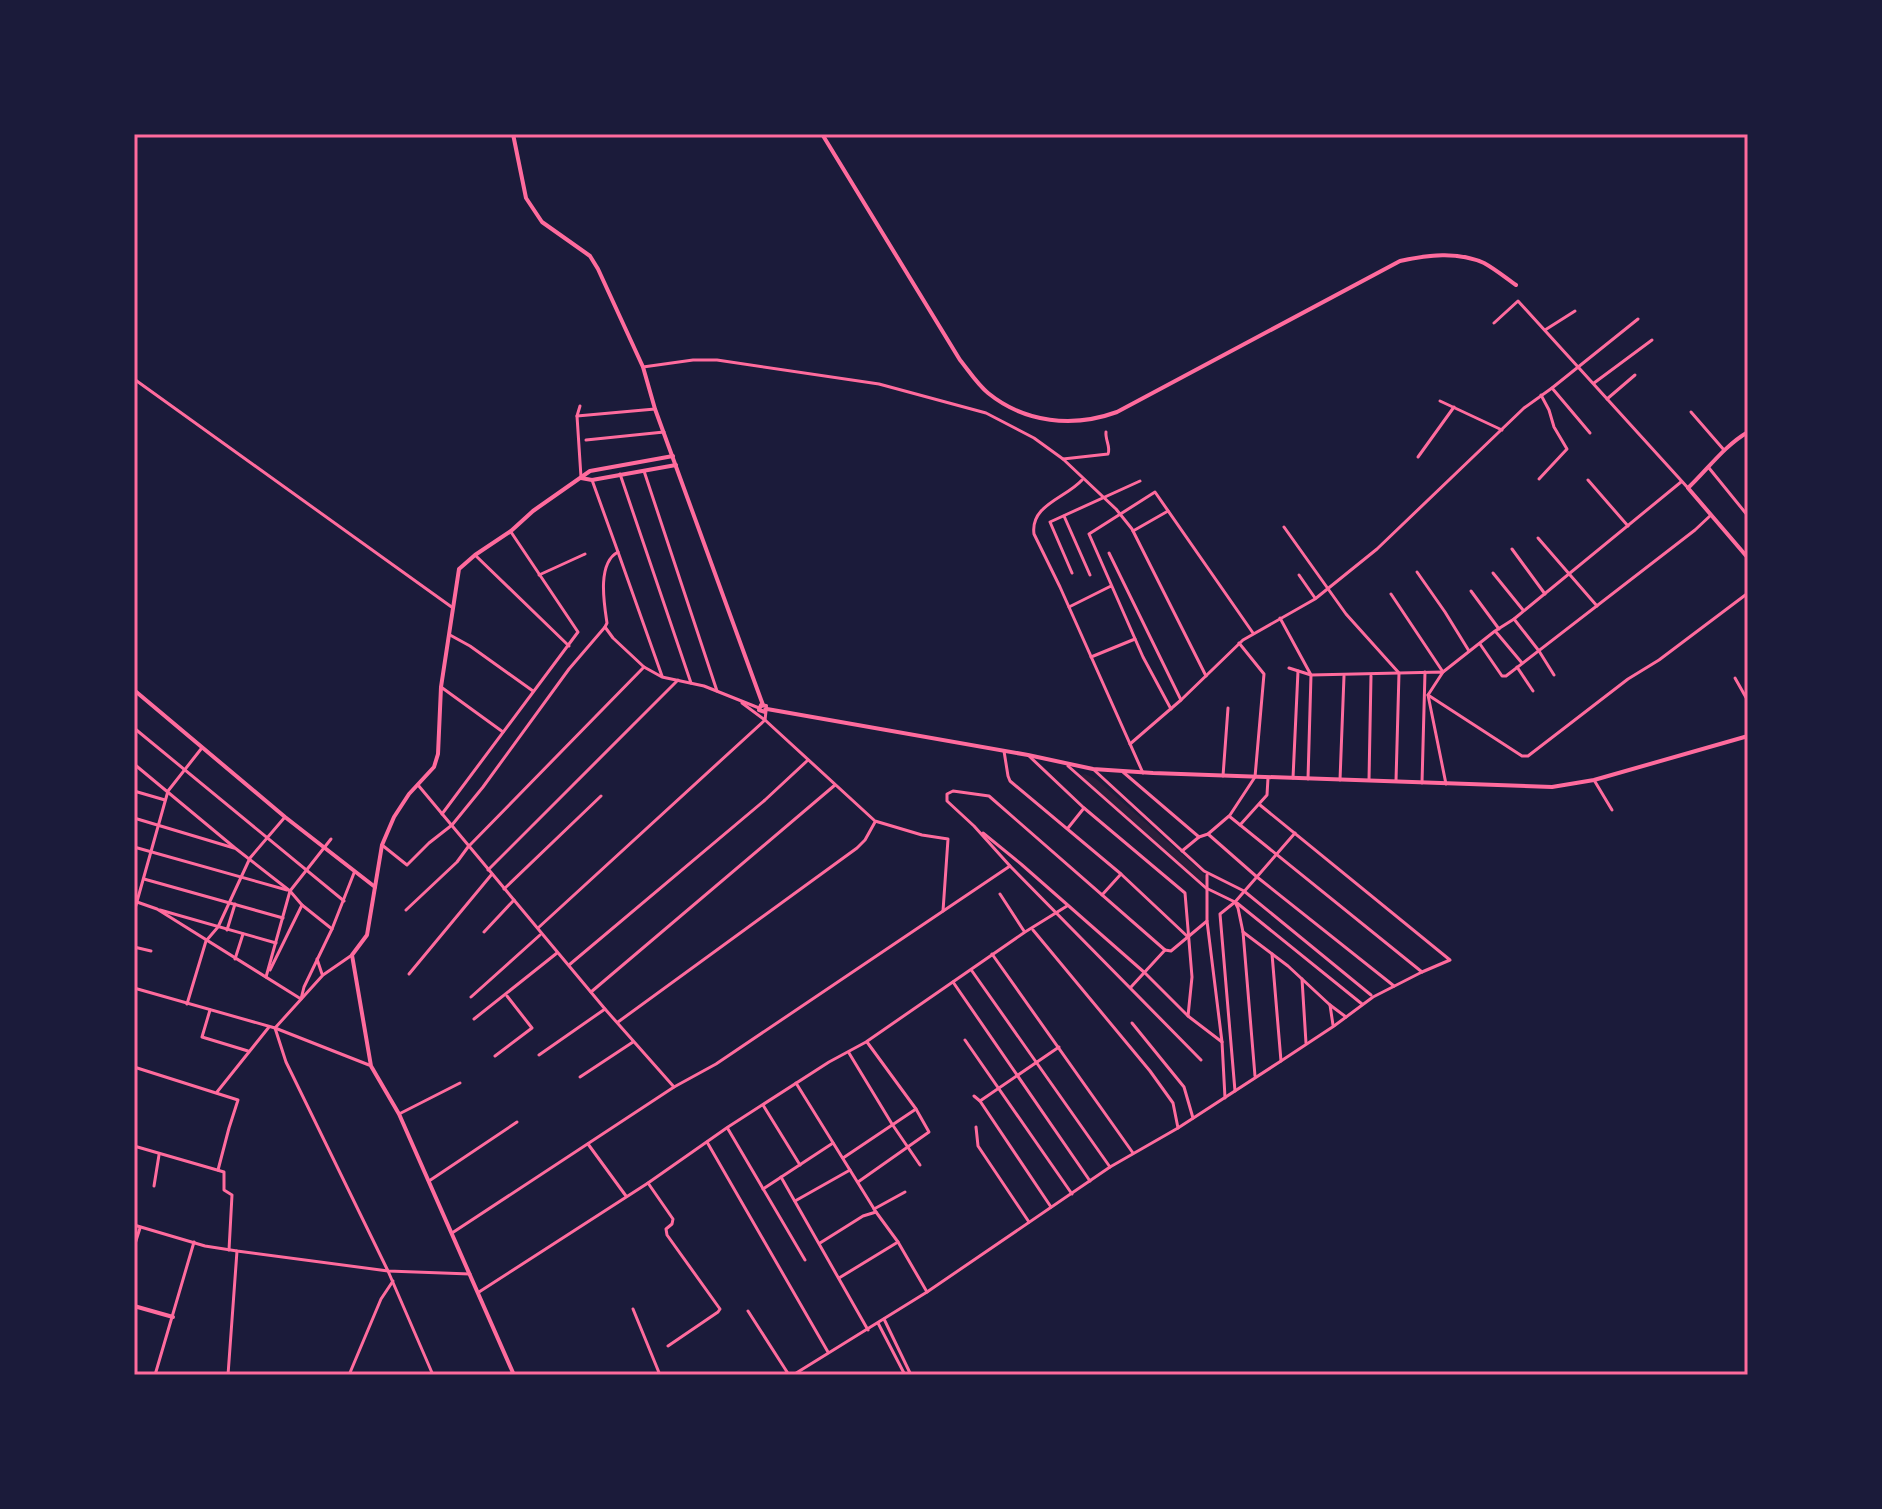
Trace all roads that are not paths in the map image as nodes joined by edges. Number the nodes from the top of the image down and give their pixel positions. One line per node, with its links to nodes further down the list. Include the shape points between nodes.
1 (513, 134): 9 (street, via 526,198 542,222 590,256)
2 (822, 134): 3 (street, via 960,360 986,392 1014,410 1048,420 1076,422 1117,412 1400,261 1448,255 1471,259)
3 (1516, 285)
4 (1575, 311): 7 (street)
5 (1638, 319): 10 (street)
6 (1494, 323): 7 (street, via 1518,301)
7 (1545, 330): 10 (street)
8 (1652, 340): 13 (street)
9 (643, 367): 20 (street); 32 (street, via 717,360 879,384 986,413)
10 (1578, 367): 13 (street); 14 (street)
11 (1635, 375): 16 (street)
12 (134, 379): 78 (street)
13 (1593, 384): 16 (street)
14 (1552, 388): 15 (street); 27 (street)
15 (1541, 395): 23 (street); 39 (street, via 1567,449)
16 (1607, 399): 43 (street)
17 (1440, 401): 19 (street)
18 (580, 406): 22 (street)
19 (1454, 407): 23 (street); 31 (street)
20 (655, 409): 22 (street); 24 (street)
21 (1691, 412): 29 (street)
22 (577, 416): 37 (street)
23 (1502, 430): 70 (street, via 1377,549)
24 (664, 432): 28 (street); 30 (street)
25 (1106, 432): 32 (street, via 1108,454)
26 (1748, 432): 29 (street)
27 (1590, 433)
28 (586, 440)
29 (1724, 450): 34 (street)
30 (673, 456): 33 (street); 37 (street, via 595,469)
31 (1418, 457)
32 (1063, 459): 38 (street)
33 (676, 465): 35 (street); 120 (street)
34 (1709, 468): 44 (street); 50 (street)
35 (644, 471): 36 (street); 112 (street)
36 (620, 474): 40 (street); 109 (street)
37 (581, 478): 40 (street); 53 (street)
38 (1083, 479): 45 (street); 77 (street, via 1042,510 1033,526)
39 (1539, 479)
40 (592, 480): 57 (street)
41 (1588, 480): 52 (street)
42 (1140, 481): 45 (street)
43 (1681, 482): 44 (street); 52 (street)
44 (1688, 488): 48 (street)
45 (1105, 498): 47 (street); 49 (street)
46 (1168, 511): 47 (street, via 1155,492); 54 (street); 84 (street)
47 (1120, 515): 54 (street); 69 (street, via 1089,534)
48 (1711, 515): 61 (street); 76 (street)
49 (1064, 516): 63 (street, via 1050,522); 66 (street)
50 (1748, 516)
51 (1284, 527): 70 (street)
52 (1628, 527): 68 (street)
53 (511, 531): 60 (street); 65 (street)
54 (1133, 531): 105 (street)
55 (1538, 538): 68 (street)
56 (1512, 549): 74 (street)
57 (618, 552): 82 (street, via 609,558 603,586); 106 (street)
58 (1109, 553): 118 (street)
59 (585, 554): 65 (street)
60 (475, 555): 78 (street, via 459,569); 89 (street)
61 (1748, 558)
62 (1417, 572): 90 (street)
63 (1072, 573)
64 (1493, 573): 79 (street)
65 (539, 575): 89 (street, via 578,632)
66 (1090, 575)
67 (1299, 575): 75 (street)
68 (1568, 575): 74 (street); 76 (street)
69 (1111, 586): 77 (street); 86 (street)
70 (1328, 588): 75 (street); 100 (street)
71 (1471, 591): 83 (street)
72 (1748, 593): 115 (street, via 1528,756)
73 (1391, 594): 99 (street)
74 (1545, 594): 79 (street)
75 (1315, 599): 80 (street)
76 (1597, 606): 91 (street)
77 (1069, 607): 92 (street)
78 (454, 609): 85 (street)
79 (1523, 610): 81 (street)
80 (1280, 617): 84 (street); 102 (street)
81 (1514, 619): 83 (street); 91 (street)
82 (605, 627): 94 (street); 164 (street)
83 (1497, 630): 88 (street); 93 (street)
84 (1253, 633): 87 (street)
85 (450, 635): 110 (street); 111 (street)
86 (1135, 639): 92 (street); 122 (street)
87 (1239, 643): 105 (street); 139 (street, via 1264,674)
88 (1480, 644): 90 (street); 95 (street, via 1503,677)
89 (569, 646): 111 (street)
90 (1469, 651): 99 (street)
91 (1539, 651): 93 (street); 104 (street)
92 (1091, 657): 127 (street)
93 (1522, 663): 95 (street)
94 (644, 667): 106 (street); 175 (street)
95 (1517, 667): 113 (street)
96 (1289, 668): 97 (street)
97 (1298, 671): 102 (street); 141 (street)
98 (1425, 672): 99 (street); 100 (street); 147 (street)
99 (1443, 672): 115 (street)
100 (1399, 673): 101 (street); 146 (street)
101 (1372, 674): 103 (street); 144 (street)
102 (1311, 675): 103 (street); 142 (street)
103 (1344, 675): 143 (street)
104 (1554, 675)
105 (1206, 676): 118 (street)
106 (662, 677): 108 (street)
107 (1735, 678): 119 (street)
108 (678, 680): 109 (street); 185 (street)
109 (691, 683): 112 (street)
110 (441, 687): 125 (street); 149 (street, via 438,754)
111 (534, 691): 125 (street)
112 (717, 691): 116 (street)
113 (1533, 691)
114 (136, 692): 117 (street); 128 (street)
115 (1428, 695): 148 (street)
116 (736, 698): 120 (street); 123 (street)
117 (134, 699)
118 (1181, 700): 122 (street)
119 (1748, 701)
120 (764, 708): 123 (street); 129 (street)
121 (1228, 708): 138 (street)
122 (1171, 709): 127 (street)
123 (765, 720): 131 (street); 215 (street)
124 (134, 728): 134 (street)
125 (504, 733): 158 (street)
126 (1748, 736): 145 (street)
127 (1130, 744): 137 (street)
128 (202, 748): 134 (street); 160 (street)
129 (1004, 751): 130 (street); 167 (street, via 1010,781)
130 (1028, 755): 132 (street); 156 (street)
131 (808, 760): 150 (street); 235 (street)
132 (1065, 763): 135 (street); 192 (street)
133 (134, 764): 152 (street)
134 (185, 769): 152 (street); 171 (street)
135 (1093, 769): 136 (street); 178 (street)
136 (1123, 772): 137 (street); 170 (street)
137 (1143, 773): 138 (street)
138 (1223, 776): 139 (street)
139 (1255, 777): 140 (street); 159 (street)
140 (1268, 778): 141 (street); 155 (street)
141 (1293, 778): 142 (street)
142 (1308, 779): 143 (street)
143 (1340, 780): 144 (street)
144 (1369, 780): 146 (street)
145 (1594, 780): 148 (street, via 1552,787); 157 (street)
146 (1396, 781): 147 (street)
147 (1422, 783): 148 (street)
148 (1446, 784)
149 (418, 785): 158 (street); 173 (street, via 394,817)
150 (835, 785): 162 (street); 247 (street)
151 (134, 791): 154 (street)
152 (168, 791): 154 (street); 176 (street)
153 (601, 796): 193 (street)
154 (165, 800): 163 (street)
155 (1260, 805): 165 (street); 168 (street)
156 (1084, 808): 167 (street); 223 (street, via 1185,893)
157 (1612, 810)
158 (442, 814): 164 (street)
159 (1229, 816): 165 (street); 169 (street)
160 (285, 817): 171 (street); 177 (street)
161 (134, 818): 163 (street)
162 (875, 821): 209 (street, via 948,839); 260 (street, via 857,848)
163 (158, 825): 176 (street); 179 (street)
164 (452, 825): 173 (street, via 407,865); 175 (street)
165 (1240, 825): 180 (street)
166 (974, 826): 182 (street); 197 (street, via 947,801 947,794 989,796); 205 (street)
167 (1068, 828): 187 (street)
168 (1295, 833): 180 (street); 237 (street, via 1450,960)
169 (1208, 834): 170 (street); 189 (street)
170 (1199, 837): 178 (street)
171 (268, 839): 181 (street); 183 (street)
172 (331, 839): 177 (street)
173 (382, 845): 191 (street)
174 (134, 847): 179 (street)
175 (468, 847): 185 (street); 208 (street)
176 (235, 848): 181 (street)
177 (325, 849): 183 (street); 184 (street)
178 (1182, 851): 186 (street)
179 (151, 852): 188 (street); 190 (street)
180 (1277, 853): 189 (street); 237 (street)
181 (250, 858): 188 (street); 194 (street)
182 (1010, 866): 209 (street); 210 (street)
183 (308, 871): 194 (street); 199 (street)
184 (355, 871): 191 (street); 199 (street)
185 (490, 872): 193 (street); 239 (street)
186 (1207, 873): 192 (street); 195 (street)
187 (1121, 874): 197 (street); 223 (street)
188 (241, 876): 194 (street); 202 (street)
189 (1257, 877): 195 (street); 244 (street)
190 (142, 879): 200 (street); 202 (street)
191 (375, 887): 232 (street, via 367,935)
192 (1206, 888): 201 (street); 212 (street)
193 (504, 889): 198 (street)
194 (290, 891): 204 (street); 211 (street)
195 (1244, 891): 201 (street); 250 (street)
196 (1000, 894): 219 (street)
197 (1102, 895): 227 (street)
198 (514, 900): 215 (street); 218 (street)
199 (344, 901): 214 (street)
200 (137, 902): 206 (street); 207 (street)
201 (1235, 902): 220 (street); 253 (street); 286 (street, via 1220,914)
202 (228, 903): 203 (street); 213 (street)
203 (235, 904): 211 (street); 217 (street)
204 (302, 905): 214 (street); 241 (street)
205 (1067, 906): 210 (street); 238 (street)
206 (157, 909): 213 (street); 224 (street)
207 (134, 910)
208 (406, 910)
209 (943, 912): 284 (street)
210 (1056, 913): 216 (street); 245 (street)
211 (283, 918): 225 (street)
212 (1207, 921): 223 (street); 267 (street)
213 (218, 927): 217 (street); 224 (street)
214 (332, 929): 234 (street)
215 (538, 929): 222 (street)
216 (1032, 929): 219 (street); 299 (street, via 1150,1071 1173,1103)
217 (227, 930): 221 (street)
218 (484, 932)
219 (1025, 932): 230 (street)
220 (1243, 932): 231 (street); 281 (street)
221 (243, 934): 225 (street); 233 (street)
222 (541, 934): 229 (street); 249 (street)
223 (1188, 937): 227 (street); 257 (street)
224 (206, 941): 233 (street); 252 (street)
225 (276, 943): 241 (street)
226 (134, 947): 228 (street)
227 (1165, 950): 238 (street)
228 (151, 951)
229 (557, 953): 235 (street); 248 (street)
230 (992, 954): 236 (street); 269 (street)
231 (1272, 954): 242 (street); 276 (street)
232 (352, 955): 240 (street); 277 (street)
233 (235, 959): 241 (street)
234 (317, 959): 240 (street); 251 (street)
235 (569, 965): 247 (street)
236 (971, 969): 243 (street); 275 (street)
237 (1422, 972): 244 (street)
238 (1145, 973): 245 (street); 257 (street)
239 (409, 974)
240 (323, 975): 251 (street)
241 (266, 977): 251 (street)
242 (1302, 979): 254 (street); 268 (street)
243 (953, 982): 266 (street); 279 (street)
244 (1394, 986): 250 (street)
245 (1131, 987): 274 (street)
246 (134, 988): 252 (street)
247 (591, 992): 255 (street)
248 (506, 995): 259 (street); 273 (street, via 532,1028)
249 (471, 997)
250 (1373, 997): 253 (street)
251 (301, 999): 263 (street)
252 (187, 1004): 256 (street)
253 (1362, 1004): 258 (street)
254 (1330, 1005): 258 (street); 262 (street)
255 (605, 1009): 260 (street); 272 (street)
256 (210, 1010): 263 (street); 270 (street, via 202,1037)
257 (1188, 1016): 267 (street)
258 (1346, 1017): 262 (street)
259 (474, 1019)
260 (618, 1022): 265 (street)
261 (1132, 1023): 294 (street, via 1184,1087)
262 (1334, 1026): 268 (street)
263 (272, 1028): 270 (street); 277 (street); 337 (street)
264 (965, 1040): 285 (street)
265 (633, 1042): 280 (street); 284 (street)
266 (866, 1042): 271 (street); 292 (street)
267 (1222, 1042): 289 (street)
268 (1306, 1045): 276 (street)
269 (1059, 1047): 275 (street); 305 (street)
270 (248, 1051): 287 (street)
271 (848, 1052): 283 (street); 296 (street)
272 (539, 1055)
273 (495, 1056)
274 (1201, 1060)
275 (1037, 1061): 279 (street); 310 (street)
276 (1281, 1061): 281 (street)
277 (371, 1066): 293 (street)
278 (134, 1067): 287 (street)
279 (1018, 1075): 285 (street); 315 (street)
280 (580, 1077)
281 (1255, 1079): 286 (street)
282 (460, 1083): 293 (street)
283 (796, 1083): 291 (street); 301 (street)
284 (674, 1087): 302 (street)
285 (998, 1089): 290 (street); 321 (street)
286 (1235, 1091): 289 (street)
287 (217, 1092): 311 (street, via 238,1100)
288 (974, 1096): 290 (street)
289 (1225, 1098): 294 (street)
290 (980, 1101): 324 (street)
291 (763, 1105): 297 (street); 308 (street)
292 (916, 1109): 296 (street); 304 (street, via 929,1132)
293 (399, 1114): 314 (street)
294 (1193, 1118): 299 (street)
295 (517, 1122): 314 (street)
296 (892, 1124): 304 (street); 307 (street)
297 (728, 1127): 300 (street); 319 (street)
298 (976, 1127): 326 (street, via 978,1146)
299 (1178, 1128): 305 (street)
300 (707, 1142): 317 (street); 351 (street)
301 (833, 1143): 307 (street); 308 (street)
302 (588, 1144): 322 (street); 329 (street)
303 (134, 1146): 306 (street)
304 (908, 1148): 309 (street); 316 (street)
305 (1133, 1153): 310 (street)
306 (159, 1154): 311 (street); 318 (street)
307 (843, 1158): 312 (street)
308 (800, 1165): 313 (street)
309 (920, 1165)
310 (1110, 1167): 315 (street)
311 (218, 1170): 334 (street, via 224,1172 224,1190 232,1195)
312 (850, 1170): 316 (street); 323 (street)
313 (781, 1177): 319 (street); 323 (street)
314 (429, 1181): 329 (street)
315 (1090, 1181): 321 (street)
316 (858, 1182): 325 (street)
317 (648, 1183): 322 (street); 350 (street, via 673,1219 667,1235 720,1309)
318 (154, 1186)
319 (763, 1189): 336 (street)
320 (905, 1192): 325 (street)
321 (1072, 1194): 324 (street)
322 (626, 1197): 341 (street)
323 (795, 1201): 332 (street)
324 (1051, 1207): 326 (street)
325 (875, 1210): 331 (street); 332 (street)
326 (1029, 1222): 342 (street)
327 (134, 1225): 328 (street)
328 (140, 1227): 330 (street); 333 (street)
329 (452, 1233): 338 (street)
330 (194, 1242): 334 (street); 346 (street)
331 (898, 1242): 339 (street); 342 (street)
332 (819, 1244): 339 (street)
333 (134, 1247)
334 (229, 1250): 335 (street)
335 (237, 1251): 337 (street); 353 (street)
336 (805, 1260)
337 (388, 1271): 338 (street); 340 (street)
338 (470, 1274): 341 (street)
339 (838, 1278): 349 (street)
340 (393, 1281): 354 (street); 355 (street)
341 (479, 1292): 356 (street)
342 (927, 1292): 347 (street)
343 (134, 1306): 346 (street)
344 (633, 1309): 357 (street)
345 (748, 1311): 358 (street)
346 (173, 1317): 352 (street)
347 (884, 1319): 348 (street); 360 (street)
348 (878, 1323): 349 (street); 359 (street)
349 (868, 1330): 351 (street)
350 (668, 1346)
351 (828, 1352): 358 (street)
352 (155, 1375)
353 (228, 1375)
354 (349, 1375)
355 (433, 1375)
356 (514, 1375)
357 (660, 1375)
358 (791, 1375)
359 (905, 1375)
360 (911, 1375)

